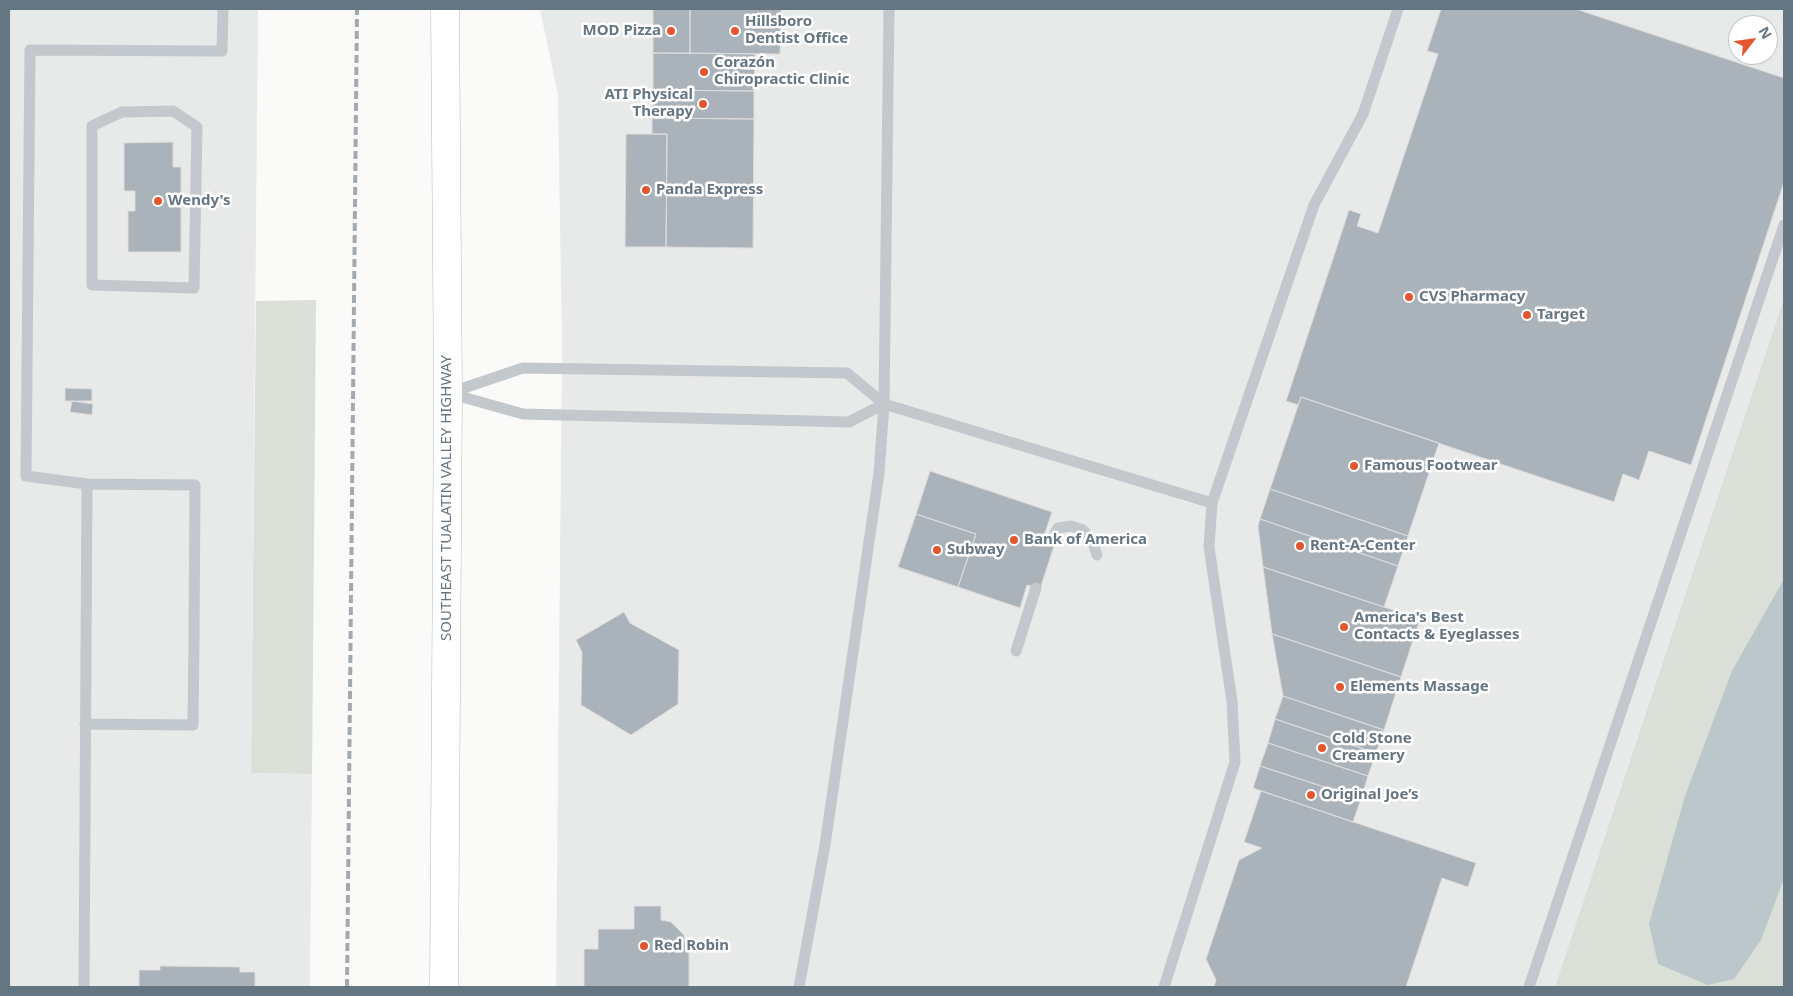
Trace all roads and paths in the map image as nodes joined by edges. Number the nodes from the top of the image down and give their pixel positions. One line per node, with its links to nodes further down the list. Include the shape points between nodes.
1 (223, 9): 9 (lane, via 222,51 30,50 26,476)
2 (445, 9): 7 (main road, SOUTHEAST TUALATIN VALLEY HIGHWAY)
3 (889, 9): 8 (lane)
4 (1398, 9): 10 (lane, via 1363,114 1314,205)
5 (1784, 225): 20 (lane)
6 (194, 288): 6 (lane, via 197,128 173,111 122,112 92,126 92,285)
7 (448, 393): 8 (lane, via 523,414 849,422); 8 (lane, via 523,368 848,373); 17 (main road, SOUTHEAST TUALATIN VALLEY HIGHWAY)
8 (884, 404): 10 (lane); 18 (lane, via 879,473 861,602 825,845)
9 (87, 484): 15 (lane); 15 (lane, via 195,485 194,640 193,725)
10 (1212, 503): 19 (lane, via 1209,547 1232,701 1235,762)
11 (1052, 539): 12 (lane, via 1058,528 1071,526 1083,530 1093,542)
12 (1097, 555)
13 (1036, 588): 14 (lane)
14 (1016, 651)
15 (85, 724): 16 (lane)
16 (84, 987)
17 (444, 987)
18 (799, 987)
19 (1164, 987)
20 (1529, 987)

